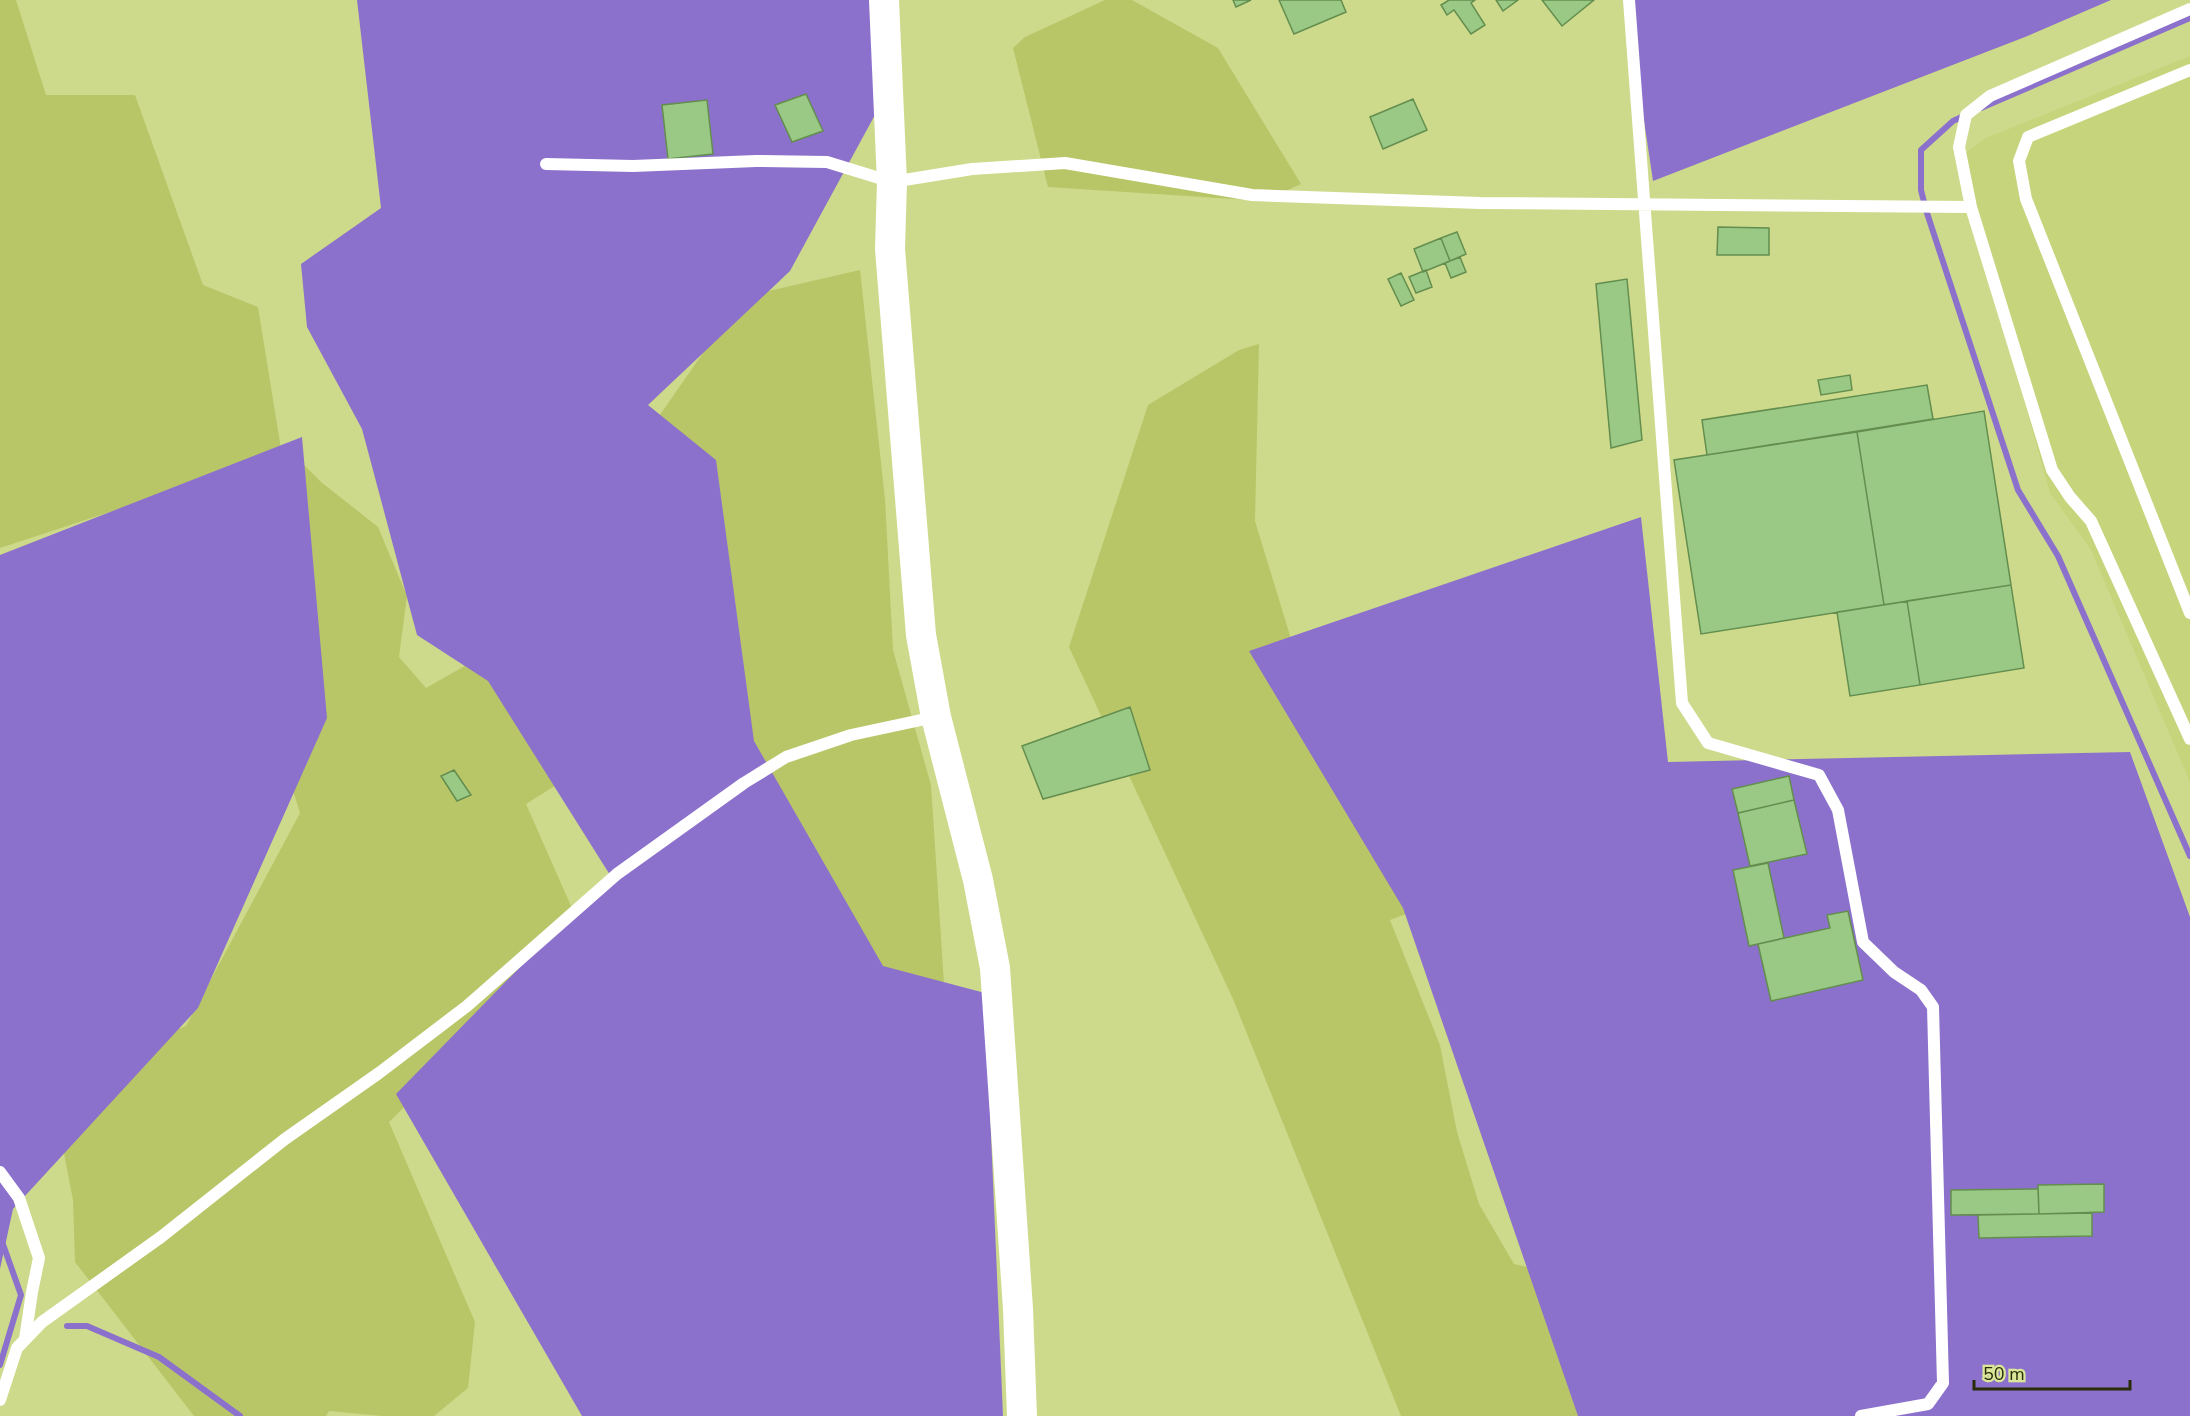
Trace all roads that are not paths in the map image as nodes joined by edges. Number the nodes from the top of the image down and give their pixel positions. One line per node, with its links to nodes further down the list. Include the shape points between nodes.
1 (884, 0): 6 (street)
2 (1629, 0): 7 (lane)
3 (2190, 9): 8 (lane, via 1990,96 1966,116 1959,147)
4 (2190, 70): 9 (lane, via 2028,137 2019,161 2026,199)
5 (546, 164): 6 (lane, via 827,162)
6 (892, 182): 7 (lane, via 972,169 1065,163 1252,195); 10 (street, via 890,249 921,634)
7 (1645, 204): 8 (lane); 16 (lane, via 1682,703 1708,743 1819,775 1838,810 1863,942 1894,972 1921,990 1933,1007 1943,1383 1928,1404)
8 (1971, 207): 11 (lane, via 2052,470 2091,521)
9 (2190, 613)
10 (936, 717): 13 (lane, via 851,735 786,757 744,783 617,874 467,1006 42,1322); 15 (street, via 978,880 995,968)
11 (2190, 739)
12 (0, 1172): 13 (lane, via 19,1198 39,1258)
13 (25, 1339): 14 (lane, via 17,1348)
14 (0, 1400)
15 (1022, 1416)
16 (1861, 1416)

